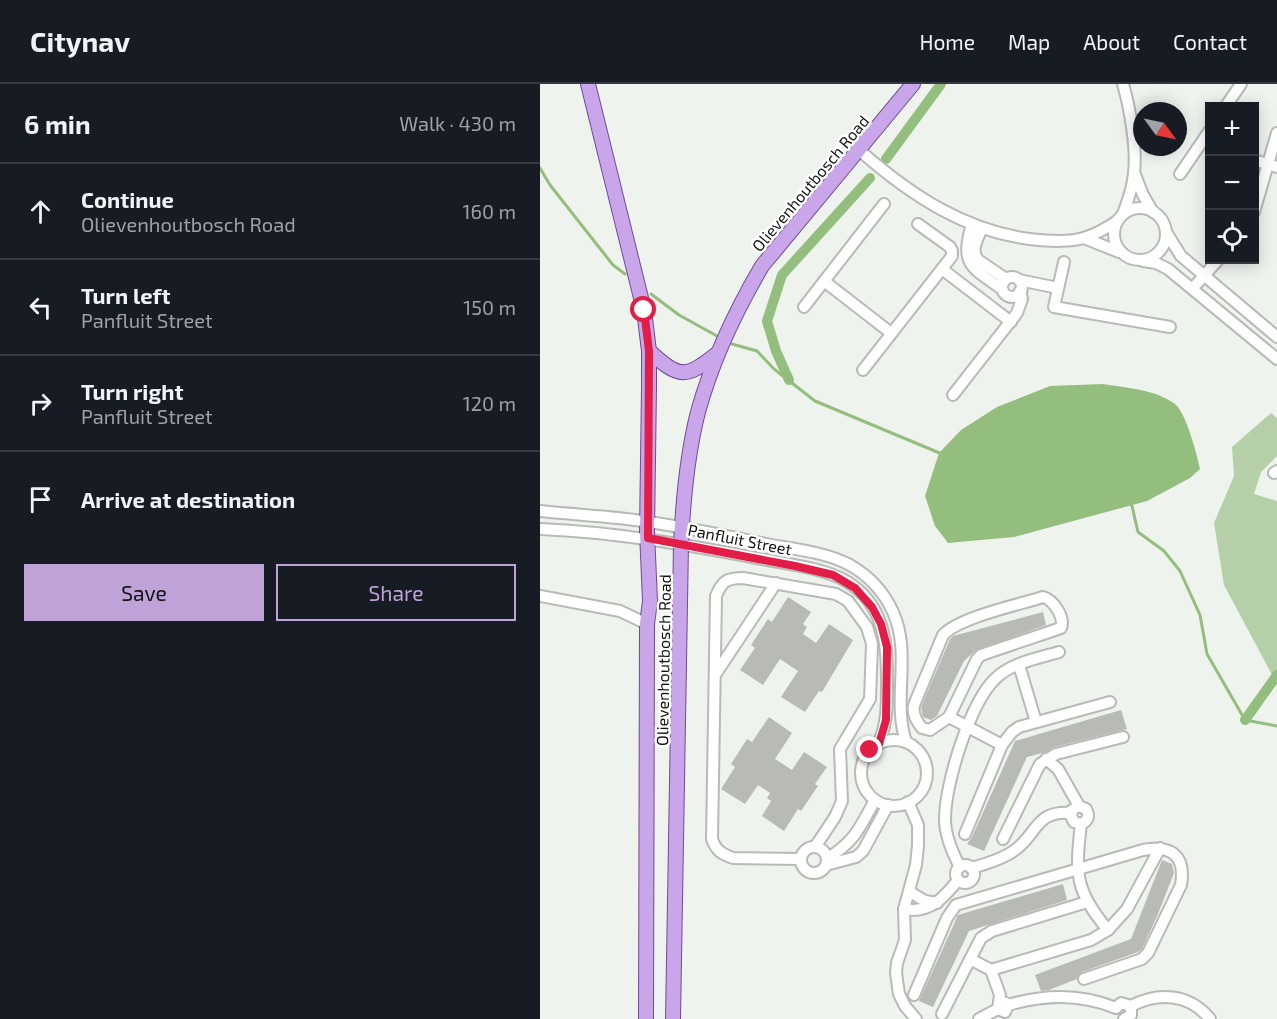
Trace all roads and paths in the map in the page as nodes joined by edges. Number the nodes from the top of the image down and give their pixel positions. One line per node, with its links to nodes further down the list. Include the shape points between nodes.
1 (588, 84): 36 (main road, Olievenhoutbosch Road, via 644,310)
2 (913, 84): 8 (main road, Olievenhoutbosch Road)
3 (1123, 84): 10 (street, via 1131,123)
4 (1241, 84): 5 (street)
5 (1229, 102)
6 (1277, 134): 9 (street)
7 (1205, 136): 11 (street)
8 (858, 149): 17 (street, via 927,202); 37 (main road, Olievenhoutbosch Road, via 762,266)
9 (1273, 166): 13 (street)
10 (1134, 171): 14 (street); 15 (street)
11 (1180, 174)
12 (884, 204): 26 (street)
13 (1255, 210)
14 (1153, 212): 15 (street, via 1137,208); 18 (street)
15 (1120, 218): 19 (street); 20 (street, via 1113,237)
16 (918, 224): 24 (street, via 952,251)
17 (977, 226): 19 (street, via 1029,239 1062,242); 27 (street, via 975,256)
18 (1166, 231): 21 (street, via 1160,251); 25 (street, via 1177,252)
19 (1084, 238): 20 (street)
20 (1119, 252): 21 (street)
21 (1143, 261): 30 (street, via 1162,265)
22 (1064, 262): 29 (street)
23 (1214, 264): 25 (street)
24 (942, 269): 32 (street); 34 (street)
25 (1203, 275): 30 (street); 35 (street)
26 (824, 281): 31 (street); 34 (street)
27 (1004, 284): 28 (street, via 1013,277); 28 (street, via 1011,296)
28 (1020, 286): 29 (street); 32 (street, via 1021,305)
29 (1058, 288): 33 (street, via 1054,307)
30 (1193, 288): 38 (street)
31 (804, 308)
32 (1011, 322): 40 (street)
33 (1170, 327)
34 (891, 333): 39 (street)
35 (1277, 337)
36 (649, 351): 37 (main road, via 667,367 684,373 698,369); 42 (main road, Olievenhoutbosch Road)
37 (718, 353): 43 (main road, Olievenhoutbosch Road, via 698,413)
38 (1277, 359)
39 (863, 370)
40 (953, 395)
41 (540, 511): 42 (street, Panfluit Street)
42 (647, 522): 43 (street, Panfluit Street); 45 (main road, Olievenhoutbosch Road)
43 (682, 527): 46 (main road, Olievenhoutbosch Road); 58 (street, Panfluit Street, via 836,559 872,581 883,594 898,626 903,659 900,715)
44 (540, 529): 45 (street, Panfluit Street)
45 (648, 538): 46 (street, Panfluit Street); 49 (main road, Olievenhoutbosch Road)
46 (681, 544): 59 (street, Panfluit Street, via 833,575 864,597 881,624 887,647 886,720); 90 (main road, Olievenhoutbosch Road)
47 (776, 583): 52 (street); 52 (street, via 730,578 723,581 716,596); 69 (street, via 836,594 848,601 867,627 872,645 870,699 840,750 842,801)
48 (540, 596): 49 (street, via 620,611)
49 (647, 624): 89 (main road, Olievenhoutbosch Road)
50 (1059, 652): 51 (street)
51 (1019, 665): 55 (street); 56 (street, via 992,683)
52 (714, 675): 71 (street, via 715,848 733,858)
53 (1110, 702): 55 (street)
54 (949, 717): 54 (street, via 926,730 913,710 943,635 964,621 1048,598 1062,619 1061,628 981,655); 56 (street)
55 (1036, 722): 60 (street, via 1011,732)
56 (968, 727): 60 (street); 73 (street, via 950,782 945,819 948,839)
57 (1123, 737): 61 (street)
58 (906, 742): 59 (street); 63 (street, Panfluit Street, via 922,756 926,766 923,787)
59 (879, 744): 62 (street, Panfluit Street, via 870,750 861,768 864,788)
60 (1002, 745): 67 (street)
61 (1046, 759): 65 (street, via 1067,782); 68 (street, via 1037,769)
62 (875, 800): 64 (street); 72 (street, via 854,837)
63 (908, 802): 64 (street); 76 (street, via 918,825)
64 (888, 806): 72 (street, via 863,851 856,857)
65 (1075, 809): 66 (street, via 1072,820); 66 (street, via 1086,809 1088,813); 73 (street, via 1053,813 1039,821 1016,850 1007,855)
66 (1081, 824): 74 (street)
67 (965, 834)
68 (1003, 839)
69 (815, 847): 71 (street, via 806,850); 72 (street, via 825,852)
70 (1160, 848): 74 (street); 80 (street, via 1127,909); 83 (street, via 1178,857 1183,875 1151,949 1142,959)
71 (801, 859): 72 (street, via 811,873 820,872)
72 (826, 862)
73 (966, 868): 75 (street, via 956,873); 75 (street, via 974,875 964,883)
74 (1077, 870): 77 (street); 84 (street, via 956,905 942,927)
75 (958, 880): 78 (street)
76 (910, 892): 78 (street, via 924,901); 79 (street)
77 (1087, 902): 80 (street); 81 (street, via 992,931 981,938)
78 (938, 903): 79 (street, via 924,909)
79 (904, 909): 91 (street, via 905,940 897,963 897,983 905,1006)
80 (1108, 930): 82 (street, via 1091,940)
81 (970, 959): 82 (street); 88 (street)
82 (992, 970): 85 (street)
83 (1084, 979)
84 (914, 995)
85 (1002, 1006): 87 (street, via 1062,996); 92 (street)
86 (1131, 1006): 87 (street, via 1121,1003); 93 (street, via 1131,1015); 94 (street, via 1164,996 1195,1005)
87 (1116, 1008): 93 (street, via 1116,1014)
88 (942, 1014)
89 (646, 1019)
90 (673, 1019)
91 (916, 1019)
92 (979, 1019)
93 (1124, 1019)
94 (1210, 1019)

